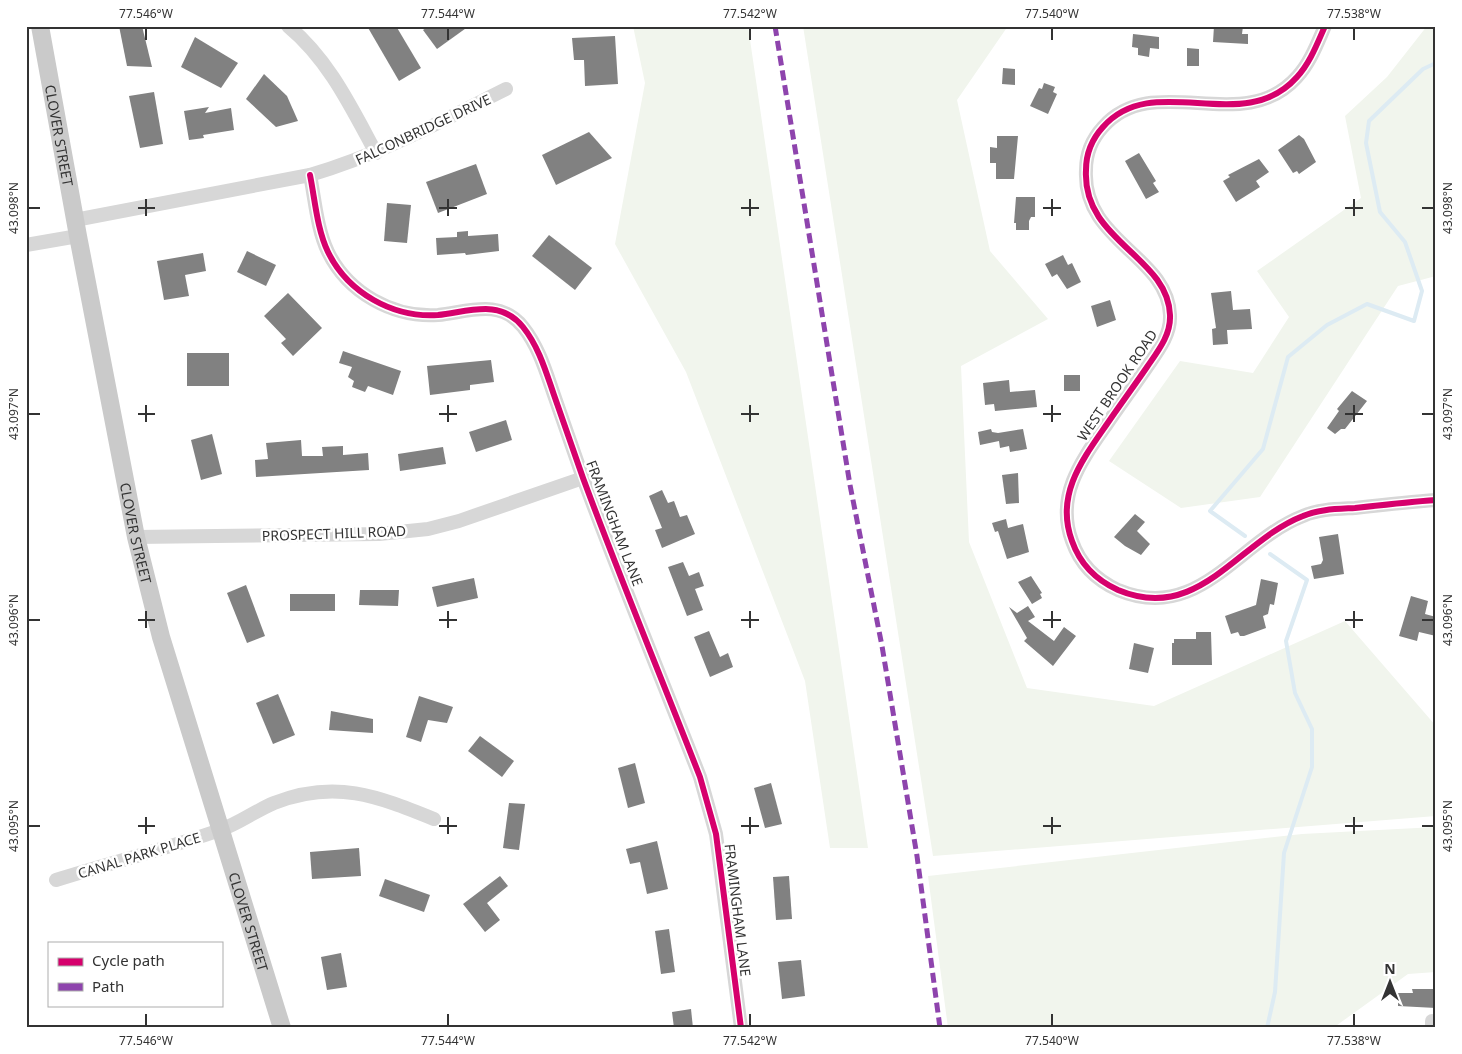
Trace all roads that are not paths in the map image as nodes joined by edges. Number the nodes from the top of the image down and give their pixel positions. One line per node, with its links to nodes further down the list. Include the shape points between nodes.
1 (40, 26): 7 (main road, CLOVER STREET)
2 (288, 26): 5 (street, via 326,65)
3 (1325, 26): 10 (street, WEST BROOK ROAD, via 1304,68 1277,94 1240,105 1143,104 1120,113 1093,140 1085,173 1092,207 1104,225 1162,287 1171,318 1158,351 1078,465 1069,490 1069,532 1079,557 1100,580 1126,593 1166,597 1188,592 1206,582 1281,526 1302,516 1326,510)
4 (506, 89): 5 (street, FALCONBRIDGE DRIVE)
5 (376, 153): 6 (street, FALCONBRIDGE DRIVE)
6 (310, 175): 7 (street, FALCONBRIDGE DRIVE); 9 (street, FRAMINGHAM LANE, via 327,251 337,268 365,294 381,305 420,315 476,308 498,310 522,327 542,362)
7 (76, 228): 8 (street, FALCONBRIDGE DRIVE); 11 (main road, CLOVER STREET)
8 (26, 244)
9 (583, 478): 11 (street, PROSPECT HILL ROAD, via 459,521 413,531); 16 (street, FRAMINGHAM LANE, via 700,777 712,816)
10 (1436, 500)
11 (136, 537): 13 (main road, CLOVER STREET, via 161,637)
12 (434, 820): 13 (street, CANAL PARK PLACE, via 372,796 323,791 274,803)
13 (222, 830): 14 (street, CANAL PARK PLACE); 15 (main road, CLOVER STREET)
14 (56, 880)
15 (282, 1028)
16 (741, 1028)

